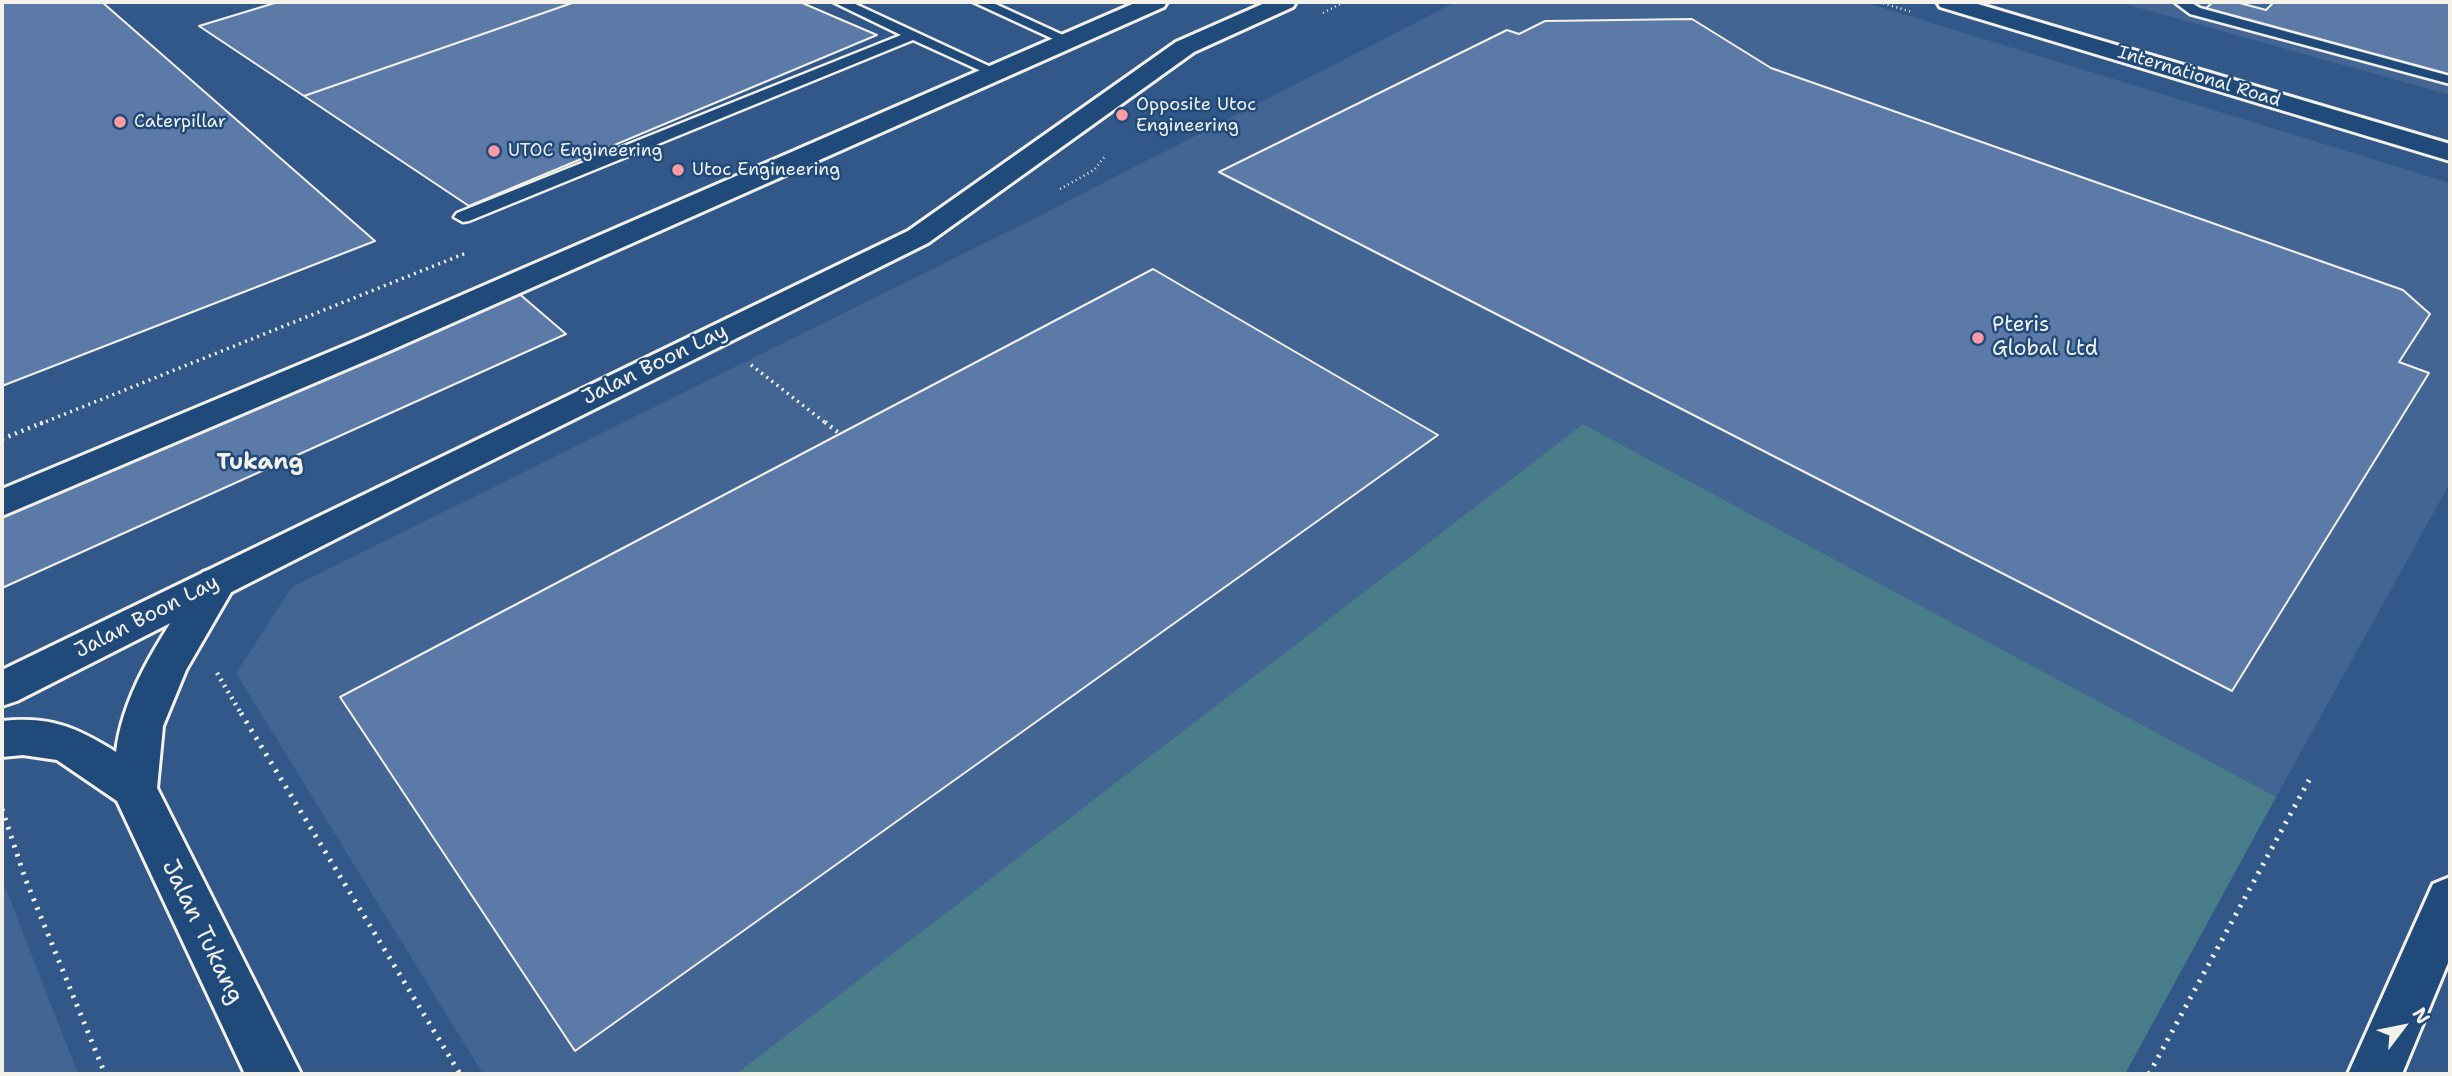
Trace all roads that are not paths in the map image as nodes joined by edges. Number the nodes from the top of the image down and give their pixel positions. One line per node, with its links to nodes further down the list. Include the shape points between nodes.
1 (840, 2): 7 (lane)
2 (979, 2): 8 (lane)
3 (1156, 2): 8 (main road)
4 (1285, 2): 14 (main road, Jalan Boon Lay, via 1185,47 918,237)
5 (1948, 2): 11 (main road, International Road)
6 (2181, 2): 10 (lane, via 2194,11)
7 (913, 35): 9 (lane); 12 (lane)
8 (1069, 41): 9 (main road)
9 (997, 73): 13 (main road)
10 (2450, 80)
11 (2450, 153)
12 (463, 216)
13 (2, 503)
14 (217, 582): 15 (main road, Jalan Boon Lay); 17 (main road, via 166,667 141,726)
15 (2, 689)
16 (2, 739): 17 (main road, via 23,737 67,744)
17 (134, 788): 19 (main road, Jalan Tukang)
18 (2450, 899): 20 (main road)
19 (274, 1074)
20 (2375, 1074)

